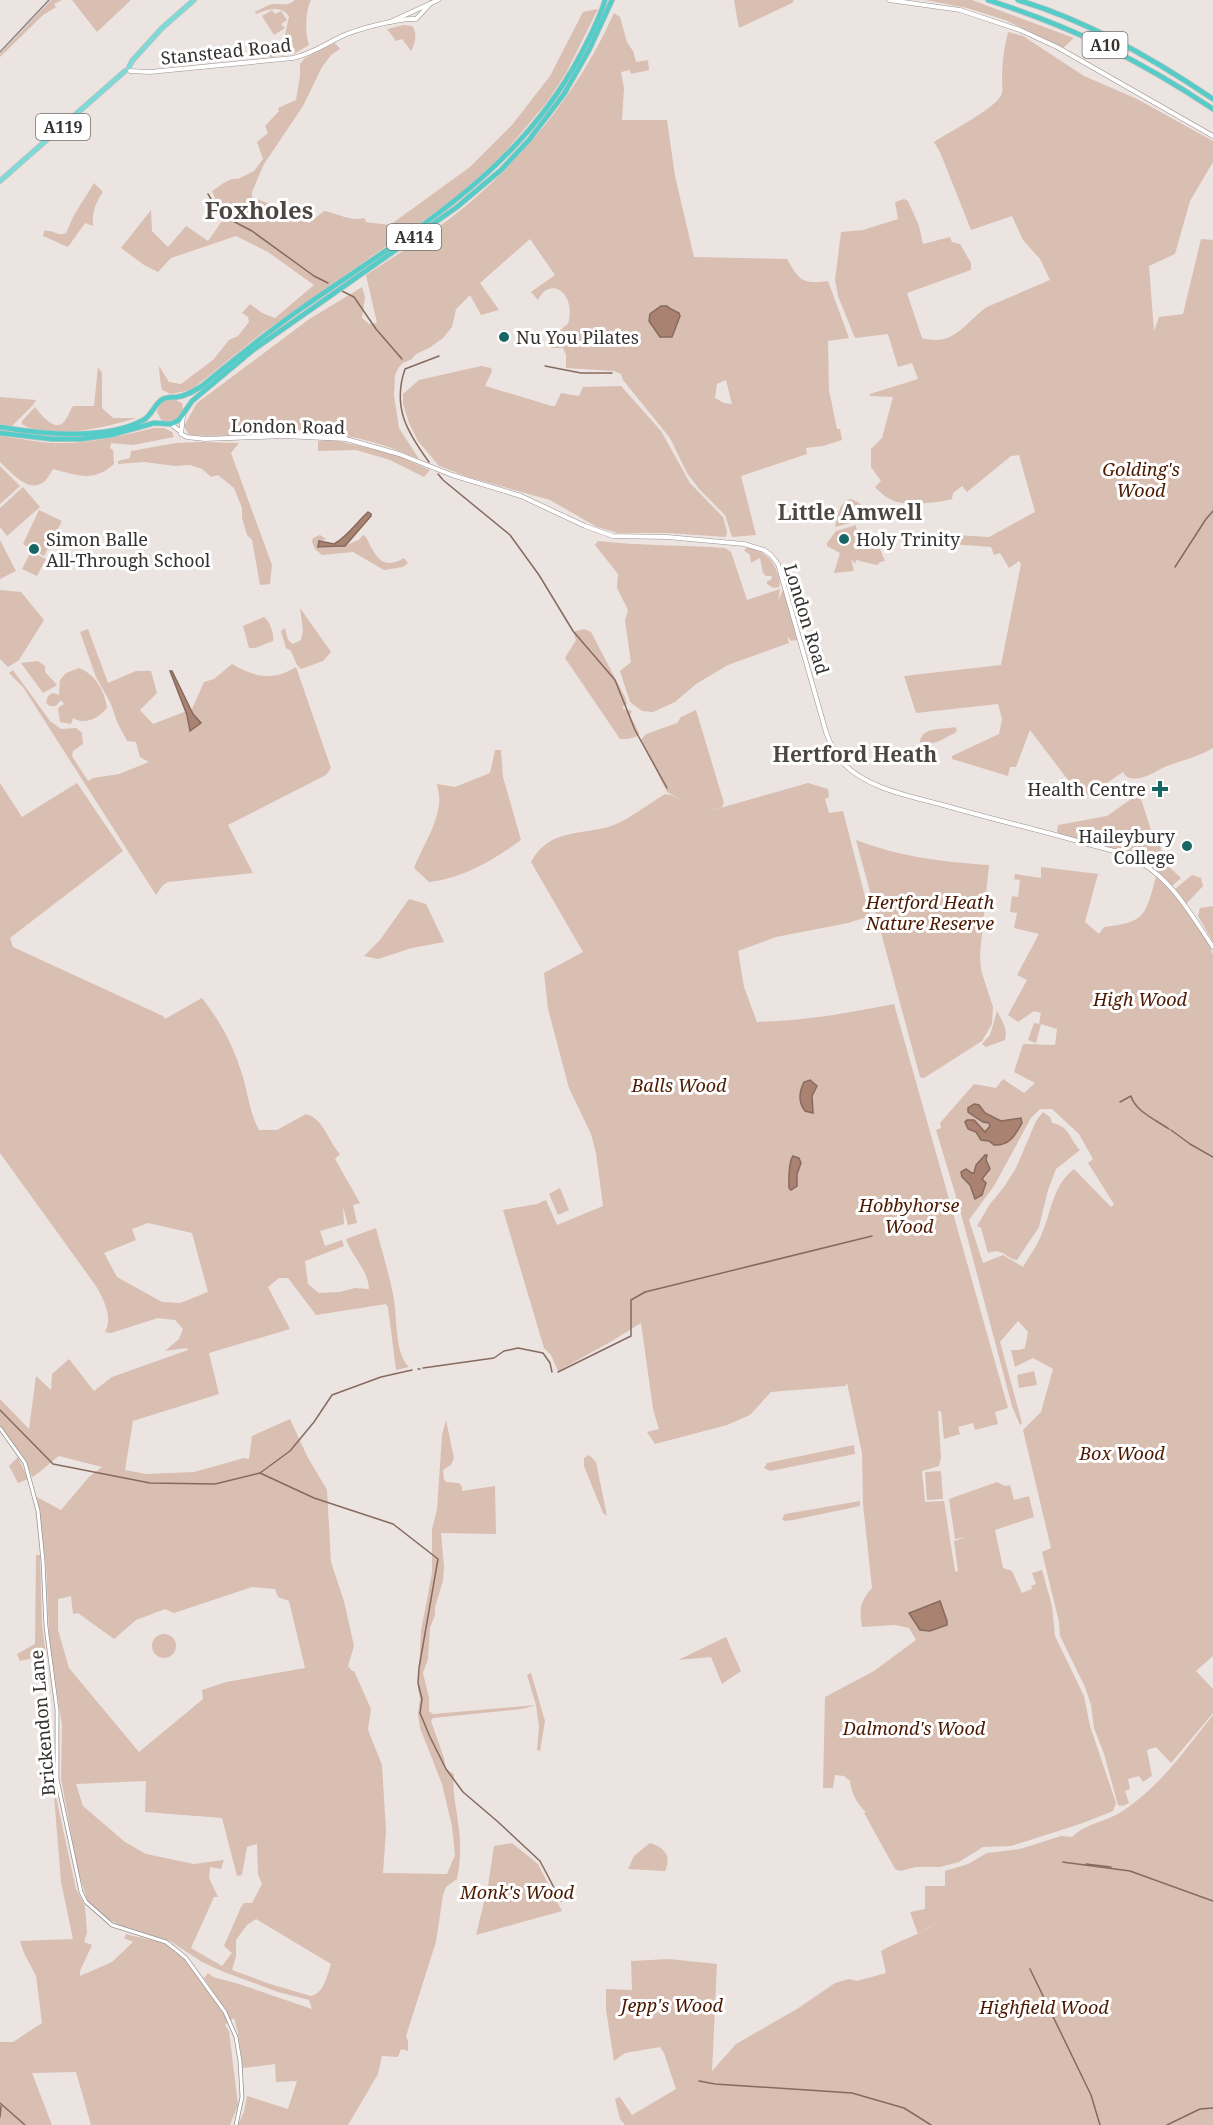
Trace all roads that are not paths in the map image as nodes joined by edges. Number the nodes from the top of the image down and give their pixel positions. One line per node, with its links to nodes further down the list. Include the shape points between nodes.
1 (194, 0): 12 (main road, A119, via 157,33)
2 (438, 0): 9 (main road)
3 (606, 0): 17 (highway, A414, via 558,93 490,173 437,215 281,323 202,386)
4 (612, 0): 18 (highway, A414, via 564,94 501,170 448,213 271,337)
5 (889, 0): 15 (main road, via 960,10 1020,30 1065,51)
6 (987, 0): 14 (highway, A10, via 1116,50)
7 (1018, 0): 13 (highway, A10, via 1120,43)
8 (411, 13): 9 (main road, Stanstead Road); 10 (main road); 11 (main road, Stanstead Road)
9 (418, 13): 10 (main road, via 417,19)
10 (412, 19): 11 (main road, Stanstead Road)
11 (390, 22): 12 (main road, Stanstead Road, via 350,33 311,54 293,58 156,72)
12 (128, 70): 16 (main road, A119)
13 (1213, 99)
14 (1213, 109)
15 (1213, 136)
16 (0, 181)
17 (178, 397): 18 (highway); 19 (highway, via 161,400)
18 (185, 409): 20 (highway)
19 (154, 410): 21 (highway); 23 (highway, via 135,423 81,434)
20 (183, 416): 22 (highway); 24 (main road)
21 (161, 422): 22 (highway); 25 (highway, via 81,439)
22 (171, 424): 24 (main road)
23 (0, 427)
24 (181, 432): 26 (main road, London Road, via 205,439 346,439 521,496 613,536 732,542 764,550 778,564 826,732 834,752 845,765 867,780 897,792 1134,858 1162,878)
25 (0, 433)
26 (1213, 947)
27 (0, 1428): 28 (street, Brickendon Lane, via 25,1463 38,1511 46,1627 57,1710 57,1779 81,1892 86,1902 112,1925 175,1948 225,2012 236,2037 240,2061 242,2097)
28 (236, 2125)

